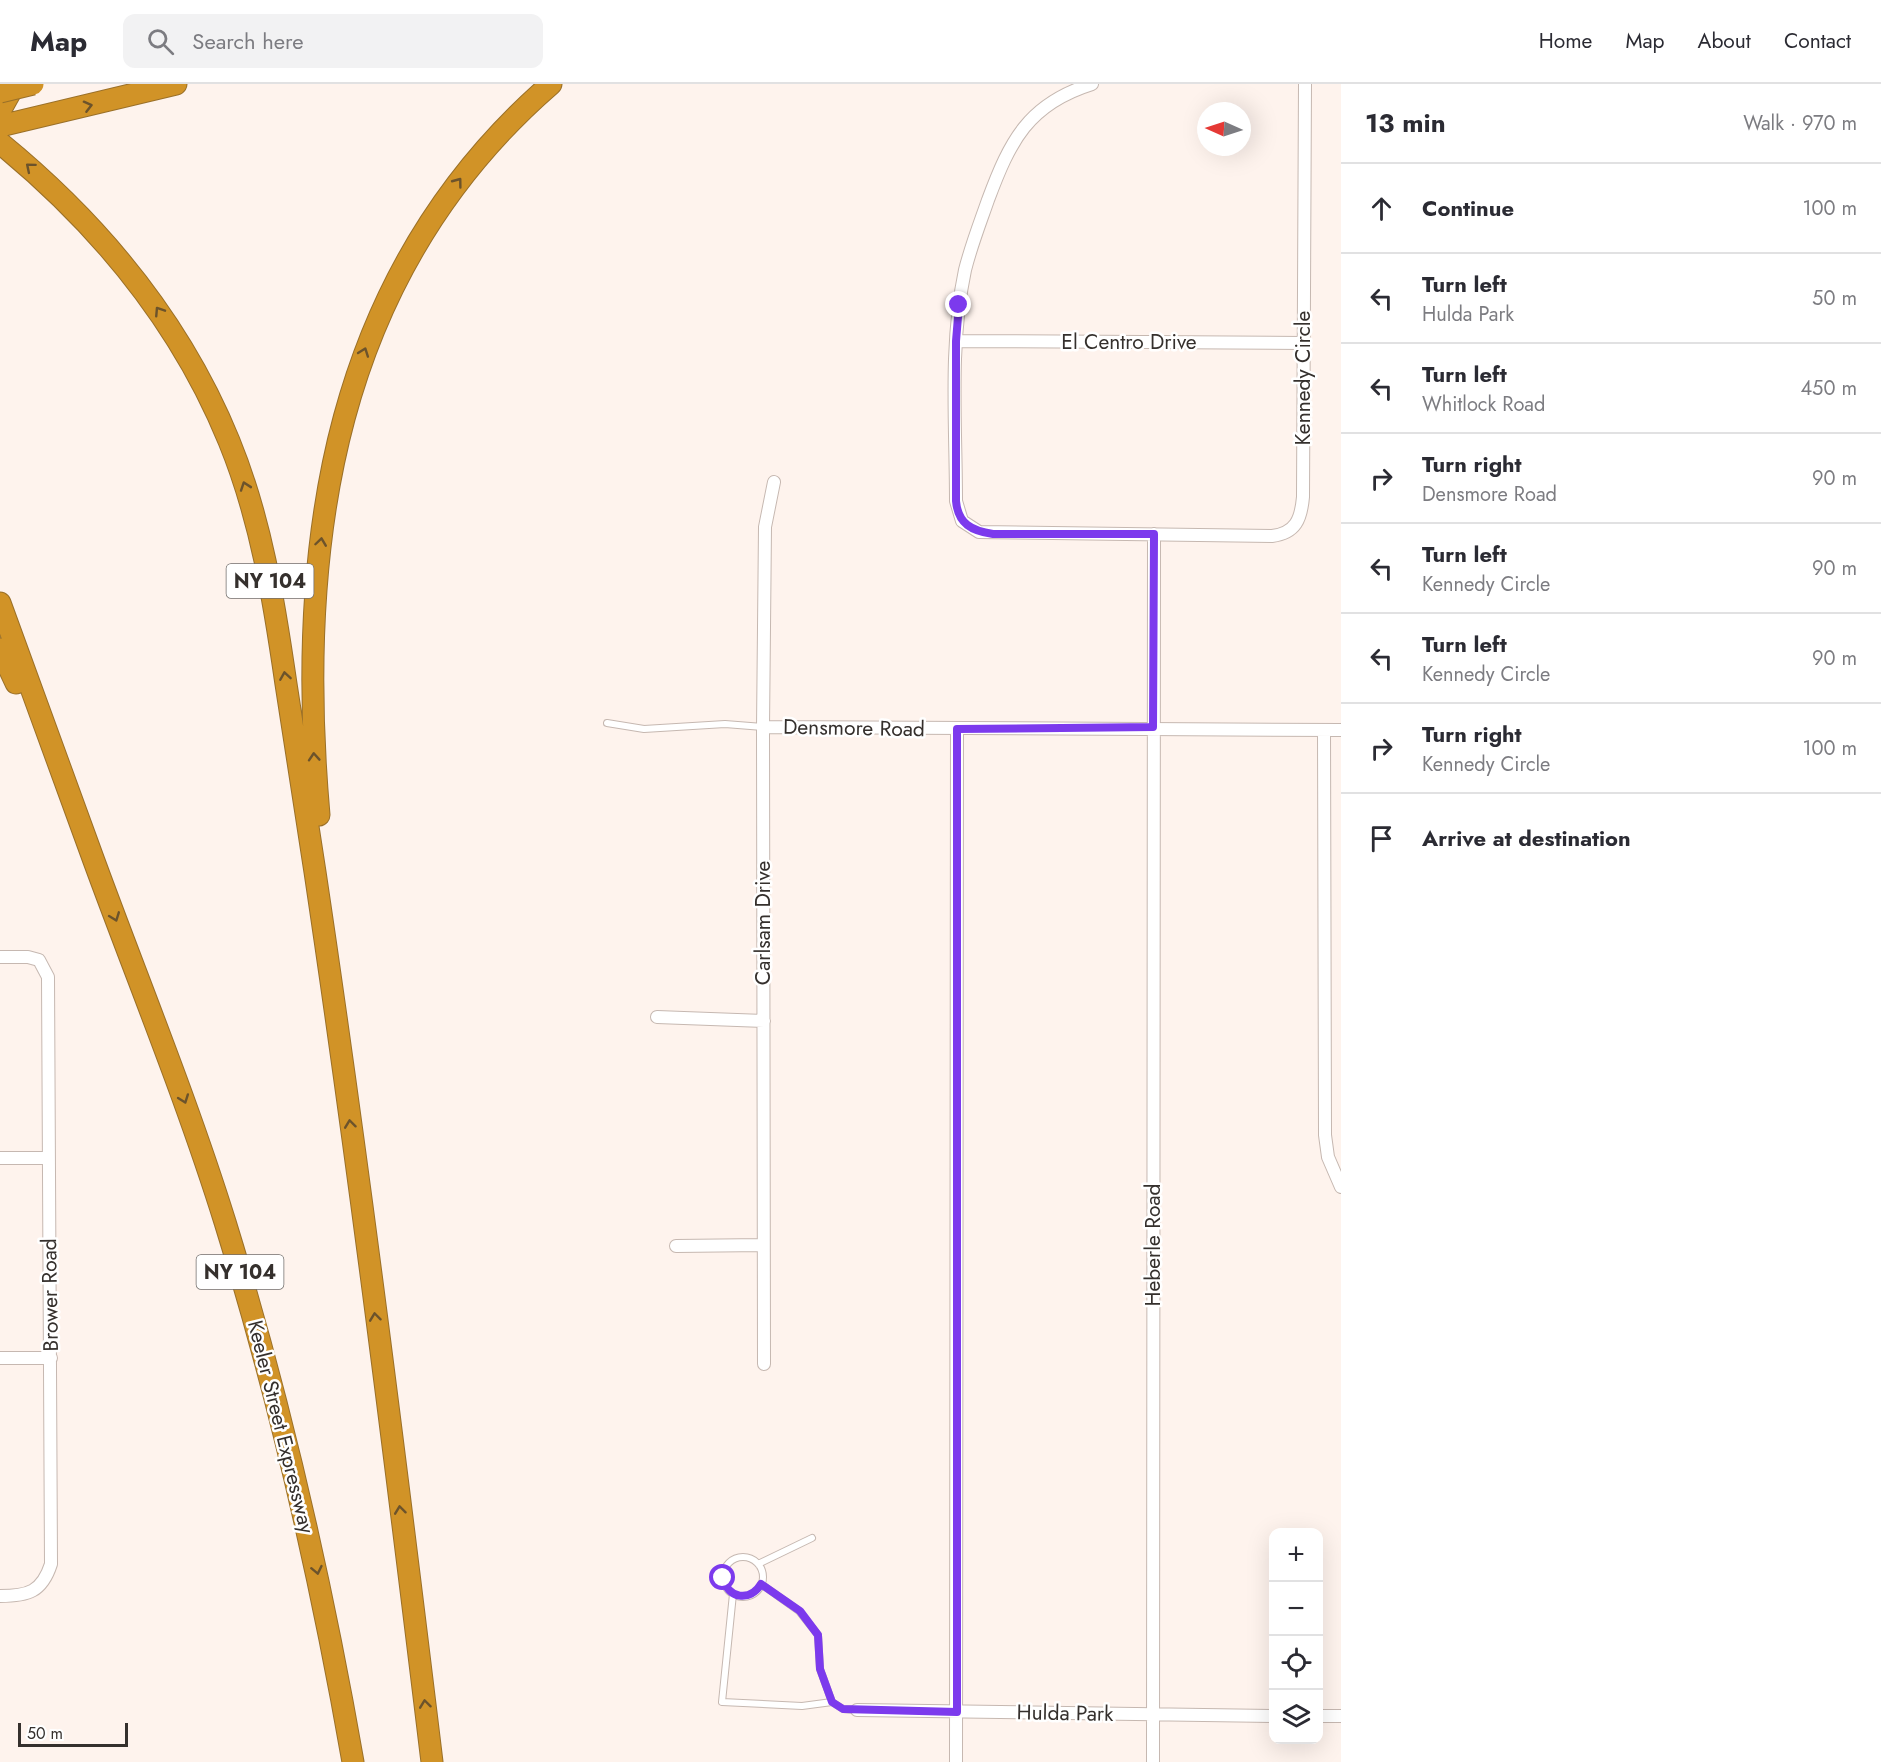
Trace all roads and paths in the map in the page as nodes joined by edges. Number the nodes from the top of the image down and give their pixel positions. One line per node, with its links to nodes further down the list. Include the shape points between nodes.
1 (15, 84): 8 (highway)
2 (33, 84): 7 (highway, bridge)
3 (176, 84): 9 (highway, one-way to 3)
4 (551, 84): 27 (highway, one-way to 4, via 314,759 312,678 317,572 339,440 369,339 417,242 479,156)
5 (1092, 84): 11 (street, Kennedy Circle, via 1041,109 1012,142 973,241 959,305)
6 (1305, 84): 12 (street, Kennedy Circle)
7 (0, 92)
8 (0, 111)
9 (0, 126)
10 (0, 142): 27 (highway, NY 104, one-way to 10, via 278,624 248,494 219,419 167,324 120,259 59,193)
11 (956, 341): 12 (street, El Centro Drive); 14 (street, Kennedy Circle, via 956,501 962,521 979,532 993,534)
12 (1303, 343): 14 (street, Kennedy Circle, via 1303,497 1295,527 1272,536)
13 (774, 483): 18 (street, Carlsam Drive, via 765,527)
14 (1154, 534): 19 (street)
15 (0, 603): 23 (highway)
16 (0, 649): 23 (highway, NY 104)
17 (607, 723): 18 (lane, via 644,729 724,724)
18 (763, 727): 20 (street, Densmore Road); 26 (street, Carlsam Drive)
19 (1153, 727): 20 (street, Densmore Road); 21 (street, Densmore Road); 44 (street, Heberle Road)
20 (957, 729): 43 (street)
21 (1324, 729): 22 (street, Densmore Road); 30 (street, via 1325,1135 1328,1157)
22 (1341, 730)
23 (94, 862): 48 (highway, Keeler Street Expressway / NY 104, one-way to 48, via 190,1116 245,1289 296,1479 341,1694)
24 (0, 957): 29 (street, Brower Road, via 39,960 48,978)
25 (657, 1017): 26 (street)
26 (764, 1021): 32 (street, Carlsam Drive)
27 (338, 1025): 49 (highway, NY 104, one-way to 27)
28 (0, 1158): 29 (street)
29 (48, 1158): 34 (street, Brower Road)
30 (1341, 1187)
31 (675, 1245): 32 (street)
32 (763, 1245): 35 (street, Carlsam Drive)
33 (0, 1358): 34 (street)
34 (51, 1358): 40 (street, Brower Road, via 51,1564 46,1581 35,1590 18,1596)
35 (764, 1364)
36 (812, 1538): 37 (lane)
37 (758, 1564): 38 (lane); 39 (lane, via 747,1557 730,1562 723,1578)
38 (761, 1584): 39 (lane, via 746,1597); 41 (lane, via 800,1611 818,1635 820,1669)
39 (733, 1594): 41 (lane, via 722,1702 802,1706)
40 (0, 1596)
41 (832, 1702): 42 (lane, via 843,1709)
42 (857, 1710): 43 (street, Hulda Park)
43 (957, 1712): 44 (street, Hulda Park); 50 (street)
44 (1153, 1714): 45 (street, Hulda Park); 51 (street, Heberle Road)
45 (1269, 1716)
46 (1323, 1716): 47 (street)
47 (1341, 1716)
48 (351, 1762)
49 (432, 1762)
50 (956, 1762)
51 (1153, 1762)

